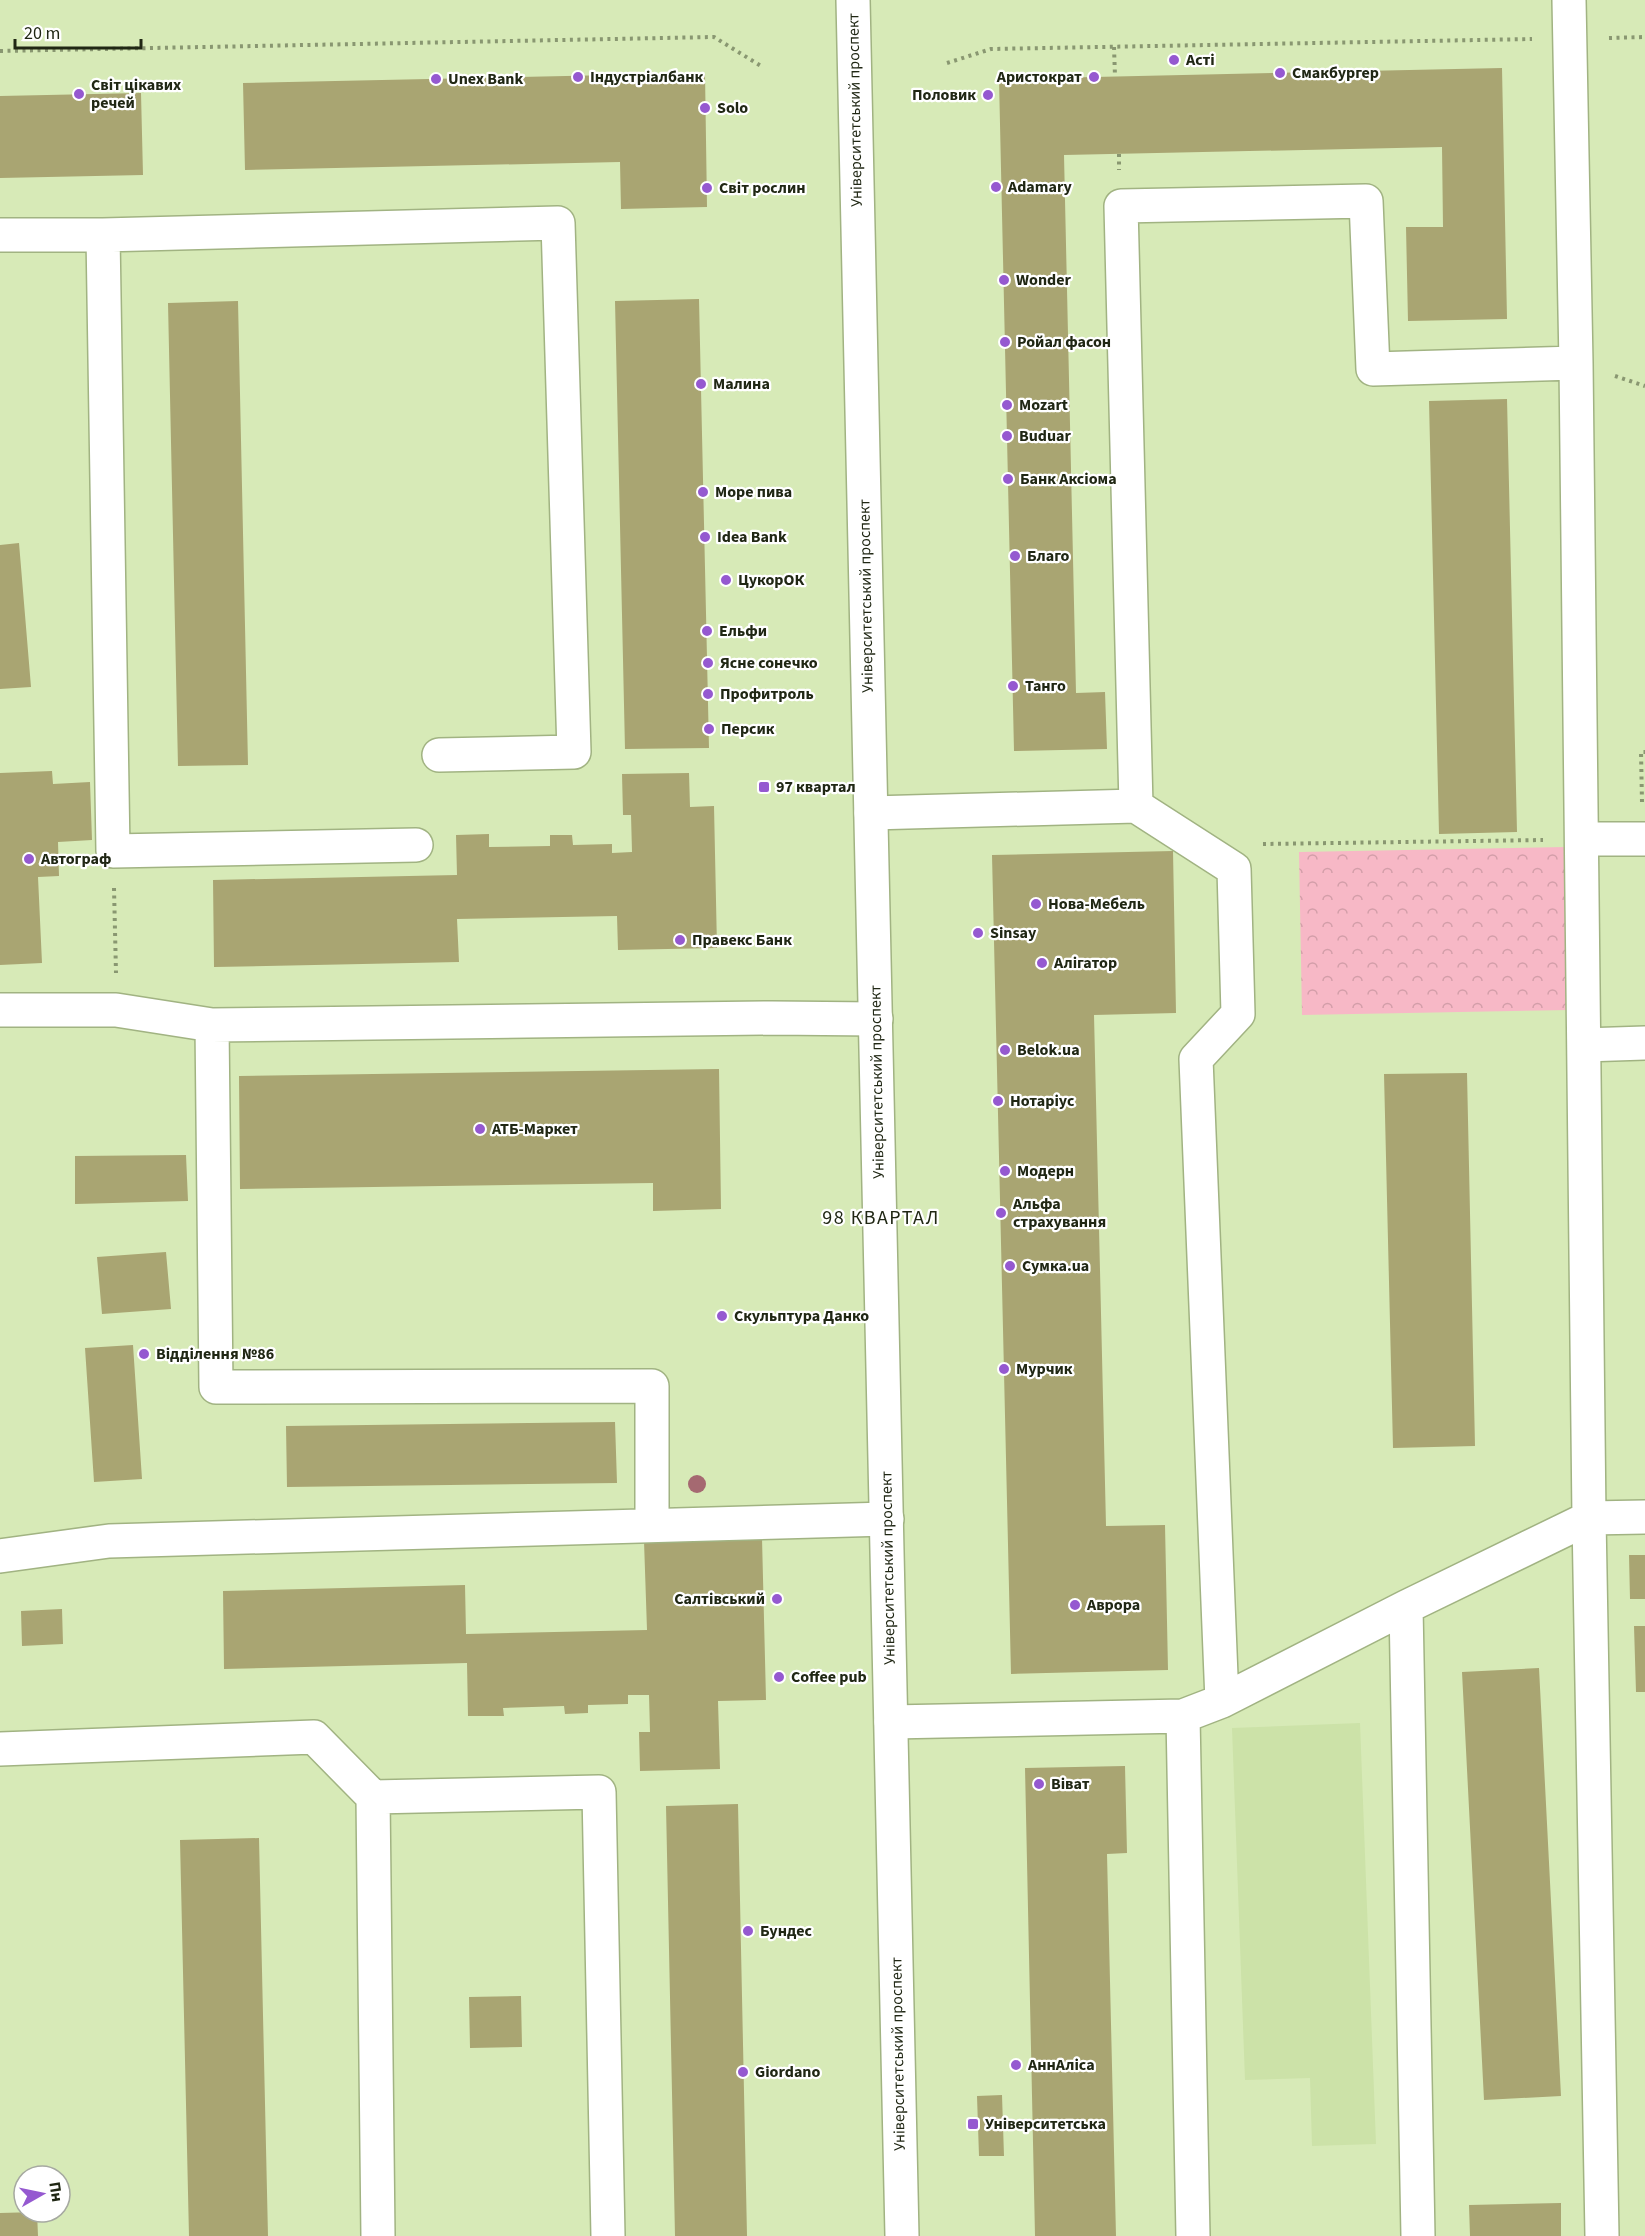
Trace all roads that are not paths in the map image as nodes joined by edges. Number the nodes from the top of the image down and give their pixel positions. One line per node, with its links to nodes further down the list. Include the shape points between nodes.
1 (853, 0): 8 (main road, Університетський проспект)
2 (1569, 0): 5 (main road)
3 (103, 235): 4 (main road); 6 (main road, via 558,223 574,752); 11 (main road, via 113,851)
4 (0, 236)
5 (1576, 363): 7 (main road, via 1373,369 1366,201 1121,206); 9 (main road)
6 (439, 755)
7 (1136, 806): 8 (main road); 23 (main road, via 1234,868 1238,1014 1196,1059)
8 (871, 813): 13 (main road, Університетський проспект)
9 (1582, 839): 10 (main road); 16 (main road)
10 (1644, 839)
11 (417, 845)
12 (0, 1010): 14 (main road, via 116,1010)
13 (876, 1019): 14 (main road); 19 (main road, Університетський проспект)
14 (212, 1025): 20 (main road, via 216,1387 652,1386)
15 (1645, 1043): 16 (main road)
16 (1584, 1045): 18 (main road)
17 (1645, 1517): 18 (main road)
18 (1589, 1518): 22 (main road); 33 (main road)
19 (887, 1519): 20 (main road); 25 (main road, Університетський проспект)
20 (652, 1525): 21 (main road, via 109,1541)
21 (0, 1556)
22 (1406, 1607): 23 (main road); 32 (main road)
23 (1222, 1701): 24 (main road)
24 (1183, 1716): 25 (main road); 31 (main road)
25 (891, 1722): 30 (main road, Університетський проспект)
26 (0, 1749): 27 (main road, via 314,1737)
27 (374, 1797): 28 (main road); 29 (main road, via 599,1792)
28 (378, 2236)
29 (608, 2236)
30 (902, 2236)
31 (1193, 2236)
32 (1418, 2236)
33 (1602, 2236)

